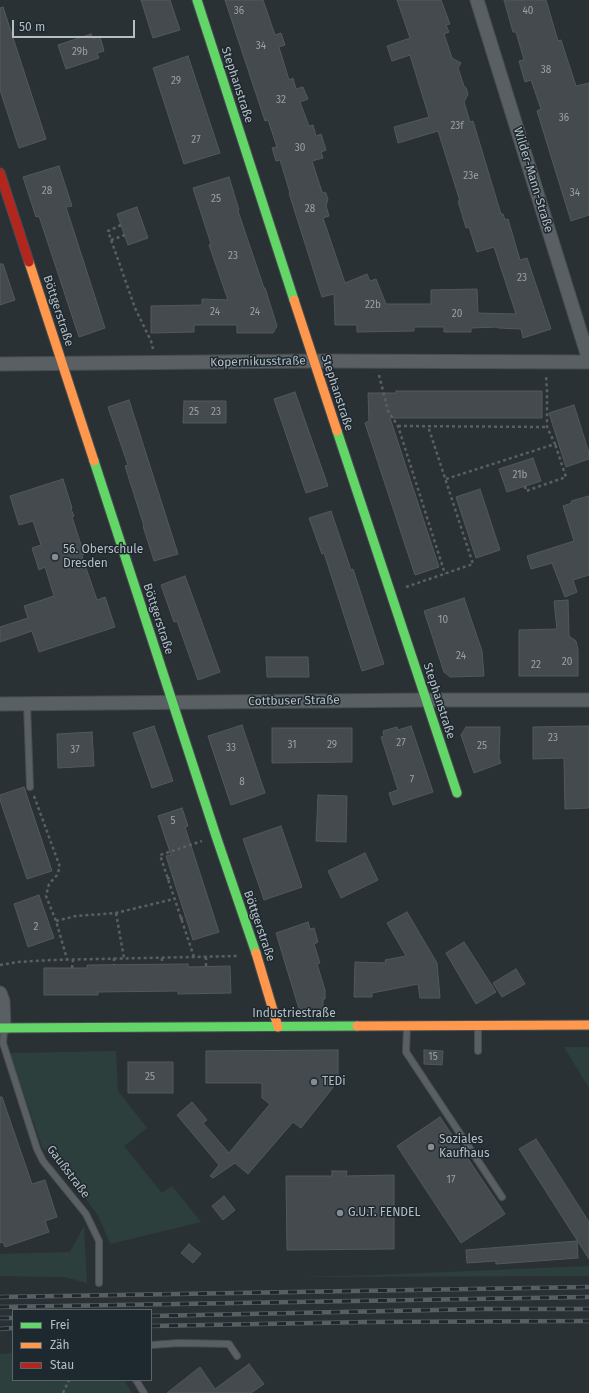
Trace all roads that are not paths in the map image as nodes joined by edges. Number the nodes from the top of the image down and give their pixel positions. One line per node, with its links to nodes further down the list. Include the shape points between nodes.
1 (197, 0): 4 (street, Stephanstraße)
2 (477, 0): 5 (street, Wilder-Mann-Straße)
3 (0, 173): 7 (street, Böttgerstraße)
4 (314, 361): 5 (street, Kopernikusstraße); 7 (street, Kopernikusstraße); 8 (street, Stephanstraße)
5 (589, 361)
6 (0, 364): 7 (street, Kopernikusstraße)
7 (62, 364): 10 (street, Böttgerstraße)
8 (426, 700): 9 (street, Cottbuser Straße); 10 (street, Cottbuser Straße); 14 (street, Stephanstraße)
9 (589, 700)
10 (172, 703): 12 (street, Cottbuser Straße); 19 (street, Böttgerstraße, via 257,956)
11 (0, 704): 12 (street, Cottbuser Straße)
12 (27, 704): 13 (lane)
13 (30, 787)
14 (457, 793)
15 (0, 993): 20 (street, via 3,1001)
16 (478, 1025): 17 (street, Industriestraße); 18 (street, Industriestraße); 21 (lane)
17 (589, 1025)
18 (407, 1026): 19 (street, Industriestraße); 22 (lane, via 406,1052)
19 (278, 1027): 20 (street, Industriestraße)
20 (2, 1028): 23 (lane, Gaußstraße, via 3,1043 37,1149 43,1161 86,1214 99,1241)
21 (478, 1050)
22 (502, 1197)
23 (99, 1283)
24 (152, 1345): 25 (lane, via 229,1344)
25 (237, 1356)
26 (137, 1381): 27 (lane)
27 (144, 1393)

